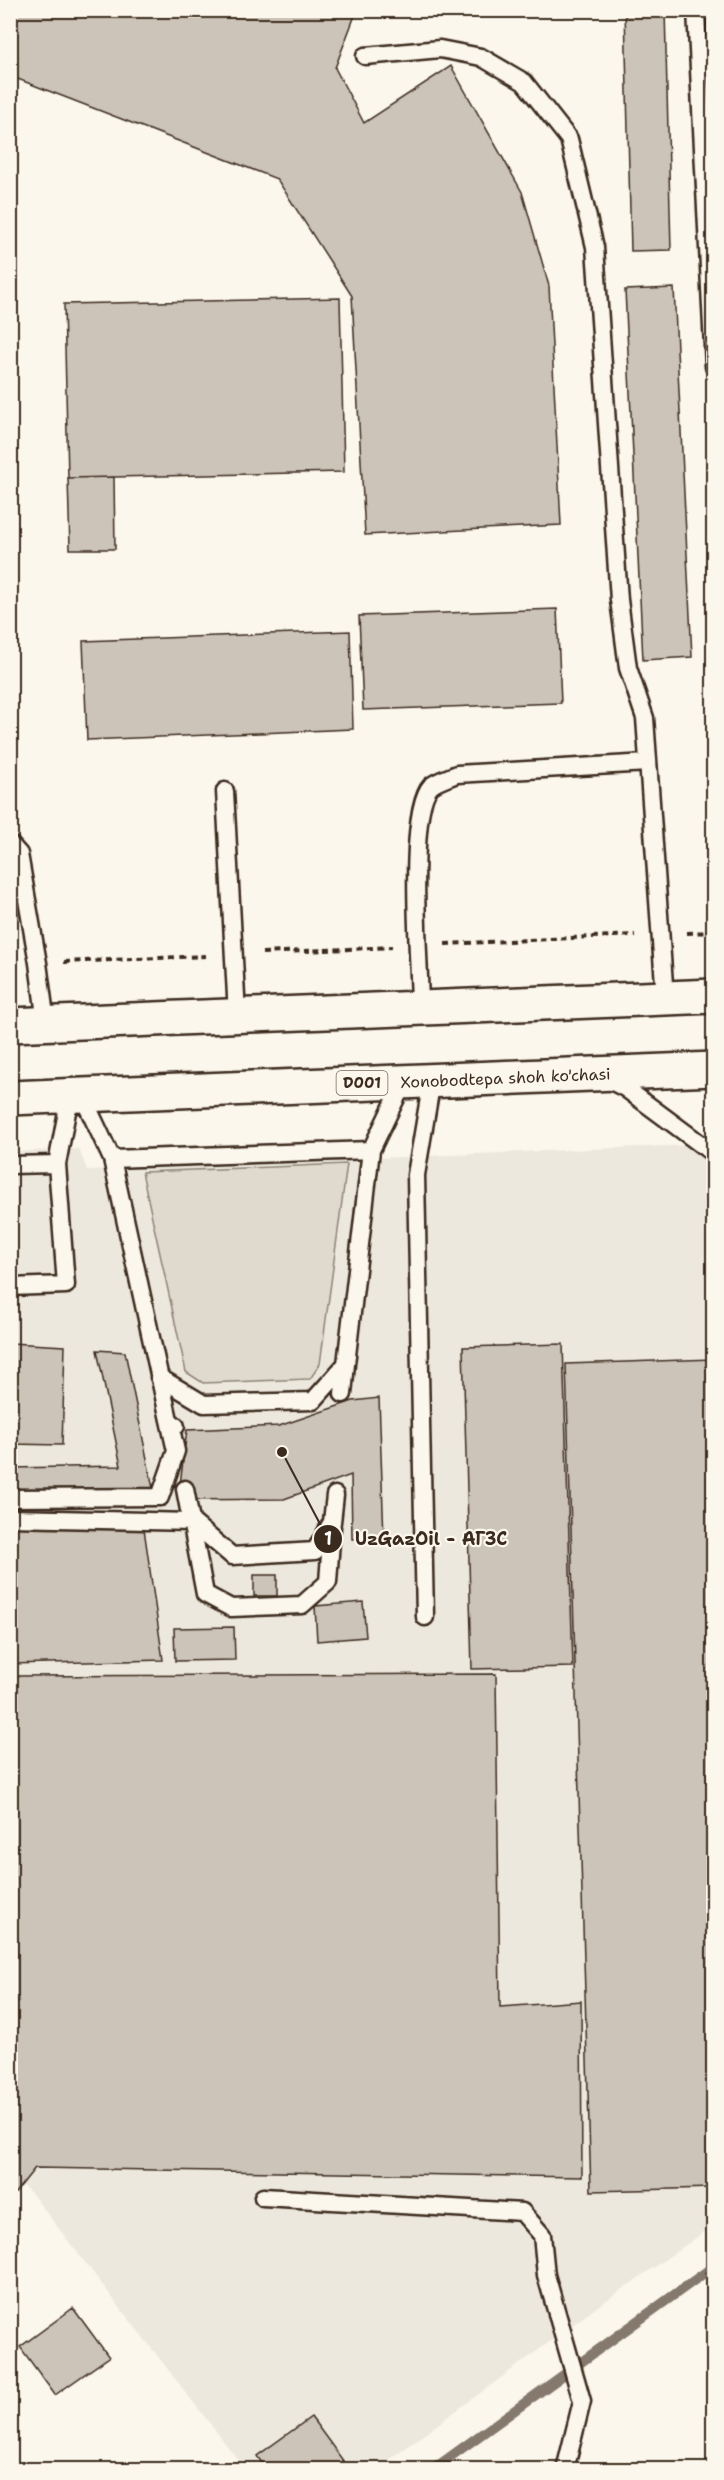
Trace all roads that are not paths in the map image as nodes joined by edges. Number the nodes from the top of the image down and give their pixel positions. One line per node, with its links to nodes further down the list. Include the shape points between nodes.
1 (696, 10): 3 (lane)
2 (364, 56): 4 (lane, via 440,48 481,57 525,82 569,139 595,247 619,600 628,668 645,718)
3 (714, 368)
4 (648, 763): 8 (lane); 9 (lane, via 457,774 432,786 420,809 417,851)
5 (225, 791): 10 (lane)
6 (10, 844): 11 (lane, via 19,854)
7 (714, 996): 8 (highway)
8 (665, 998): 9 (highway)
9 (420, 1007): 10 (highway)
10 (237, 1015): 11 (highway)
11 (46, 1023): 12 (highway)
12 (10, 1025)
13 (714, 1068): 14 (highway, Xonobodtepa shoh ko'chasi / D001)
14 (596, 1074): 15 (highway, Xonobodtepa shoh ko'chasi / D001); 19 (lane, via 625,1088)
15 (418, 1081): 16 (highway, Xonobodtepa shoh ko'chasi / D001); 18 (lane); 33 (lane, via 416,1175)
16 (76, 1095): 17 (highway, Xonobodtepa shoh ko'chasi / D001); 20 (lane); 21 (lane)
17 (10, 1098)
18 (370, 1150): 20 (lane); 24 (lane)
19 (714, 1154)
20 (112, 1159): 25 (lane)
21 (57, 1164): 22 (lane); 23 (lane, via 66,1286)
22 (10, 1166)
23 (10, 1287)
24 (346, 1365): 25 (lane, via 313,1401 204,1404); 26 (lane)
25 (159, 1377): 29 (lane, via 173,1423 176,1451 160,1497)
26 (343, 1394)
27 (185, 1489): 31 (lane)
28 (334, 1495): 32 (lane)
29 (10, 1498)
30 (10, 1518): 31 (lane)
31 (192, 1522): 32 (lane, via 232,1556 315,1551); 32 (lane, via 205,1593 231,1608 302,1605 328,1582)
32 (332, 1522)
33 (425, 1617)
34 (263, 2197): 35 (lane, via 522,2212 542,2235 546,2275 582,2401)
35 (565, 2469)

